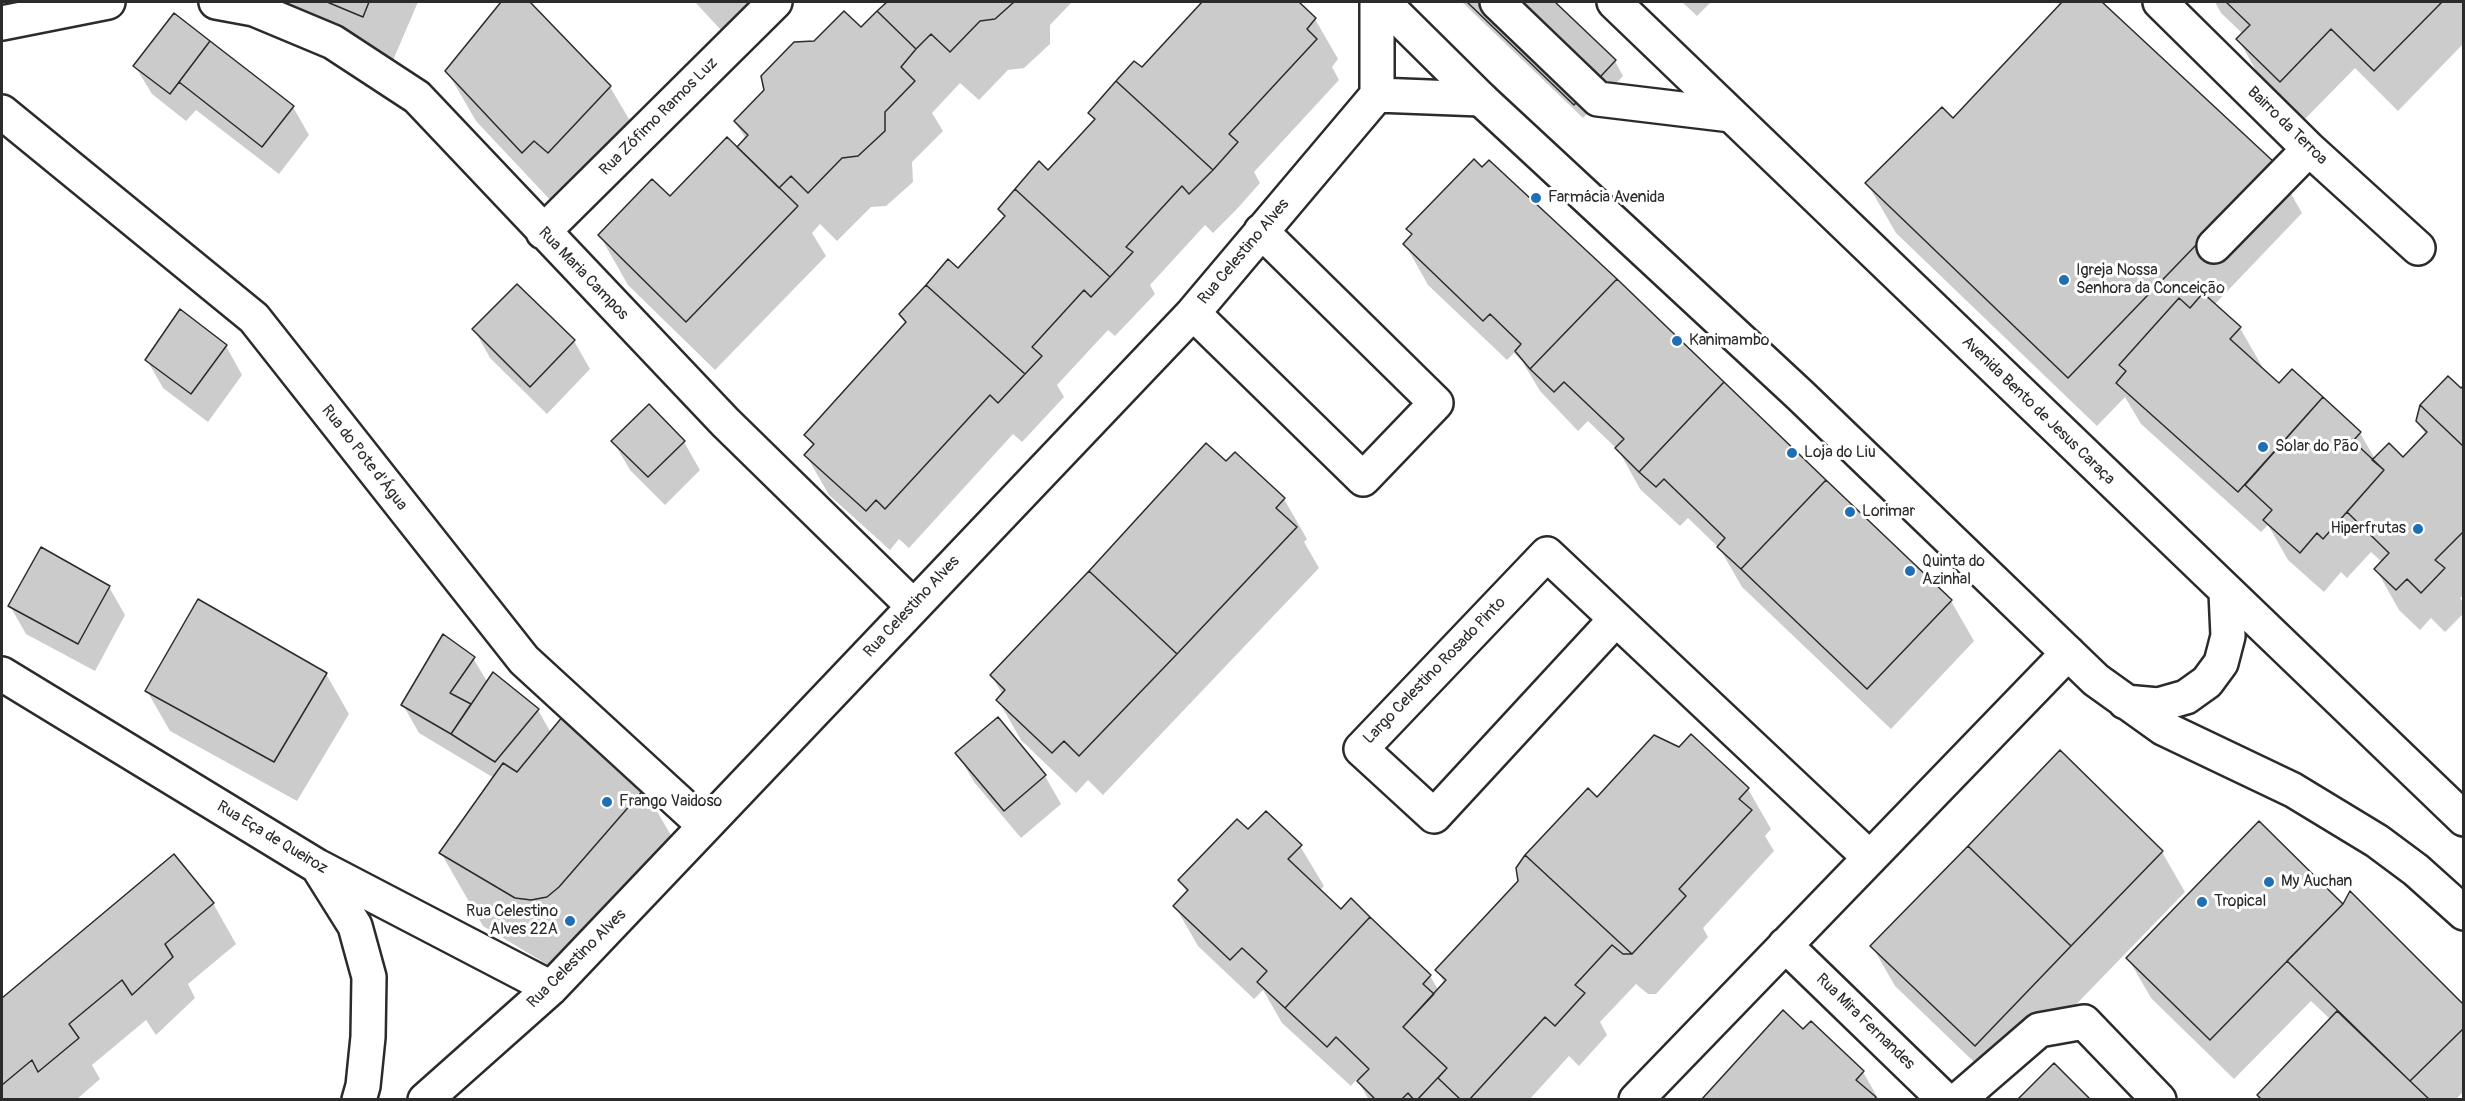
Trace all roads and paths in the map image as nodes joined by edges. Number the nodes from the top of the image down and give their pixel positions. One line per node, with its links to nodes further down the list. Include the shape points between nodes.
1 (108, 2): 9 (street)
2 (216, 2): 16 (street, Rua Maria Campos, via 254,9 333,42 417,97)
3 (776, 2): 16 (street, Rua Zófimo Ramos Luz)
4 (1377, 2): 10 (street)
5 (1383, 2): 11 (street)
6 (1497, 2): 13 (street, via 1598,99)
7 (1614, 2): 13 (street, Avenida Bento de Jesus Caraça)
8 (2160, 2): 14 (street, Bairro da Terroa)
9 (2, 22)
10 (1377, 94): 11 (street); 15 (street, Rua Celestino Alves)
11 (1481, 99): 23 (street, via 1792,387)
12 (2, 112): 27 (street, Rua do Pote d'Água, via 254,318 524,660)
13 (1731, 114): 20 (street, Avenida Bento de Jesus Caraça)
14 (2309, 149): 17 (street); 18 (street, Bairro da Terroa)
15 (1261, 231): 19 (street, Rua Celestino Alves); 19 (street, via 1436,403 1364,479)
16 (543, 232): 21 (street, Rua Maria Campos, via 724,422)
17 (2214, 246)
18 (2418, 248)
19 (1193, 313): 21 (street, Rua Celestino Alves)
20 (2226, 592): 25 (street, via 2228,636 2221,663 2207,682 2186,698 2158,705); 26 (street, Avenida Bento de Jesus Caraça)
21 (913, 606): 27 (street, Rua Celestino Alves)
22 (1616, 619): 22 (street, Largo Celestino Rosado Pinto, via 1547,554 1361,749 1434,816); 28 (street, Largo Celestino Rosado Pinto)
23 (2068, 653): 25 (street); 28 (street)
24 (2, 674): 29 (street, Rua Eça de Queiroz)
25 (2126, 702): 30 (street, via 2163,728 2293,790 2357,828 2416,870)
26 (2463, 819)
27 (705, 826): 32 (street, Rua Celestino Alves)
28 (1870, 858): 31 (street)
29 (317, 866): 32 (street, Rua Eça de Queiroz); 33 (street, via 355,926 369,977 368,1037)
30 (2463, 913)
31 (1785, 945): 35 (street); 36 (street, Rua Mira Fernandes)
32 (551, 988): 34 (street, Rua Celestino Alves)
33 (359, 1100)
34 (425, 1100)
35 (1636, 1100)
36 (1945, 1100)
37 (1958, 1100): 38 (street, via 2039,1030 2084,1022)
38 (2159, 1100)

